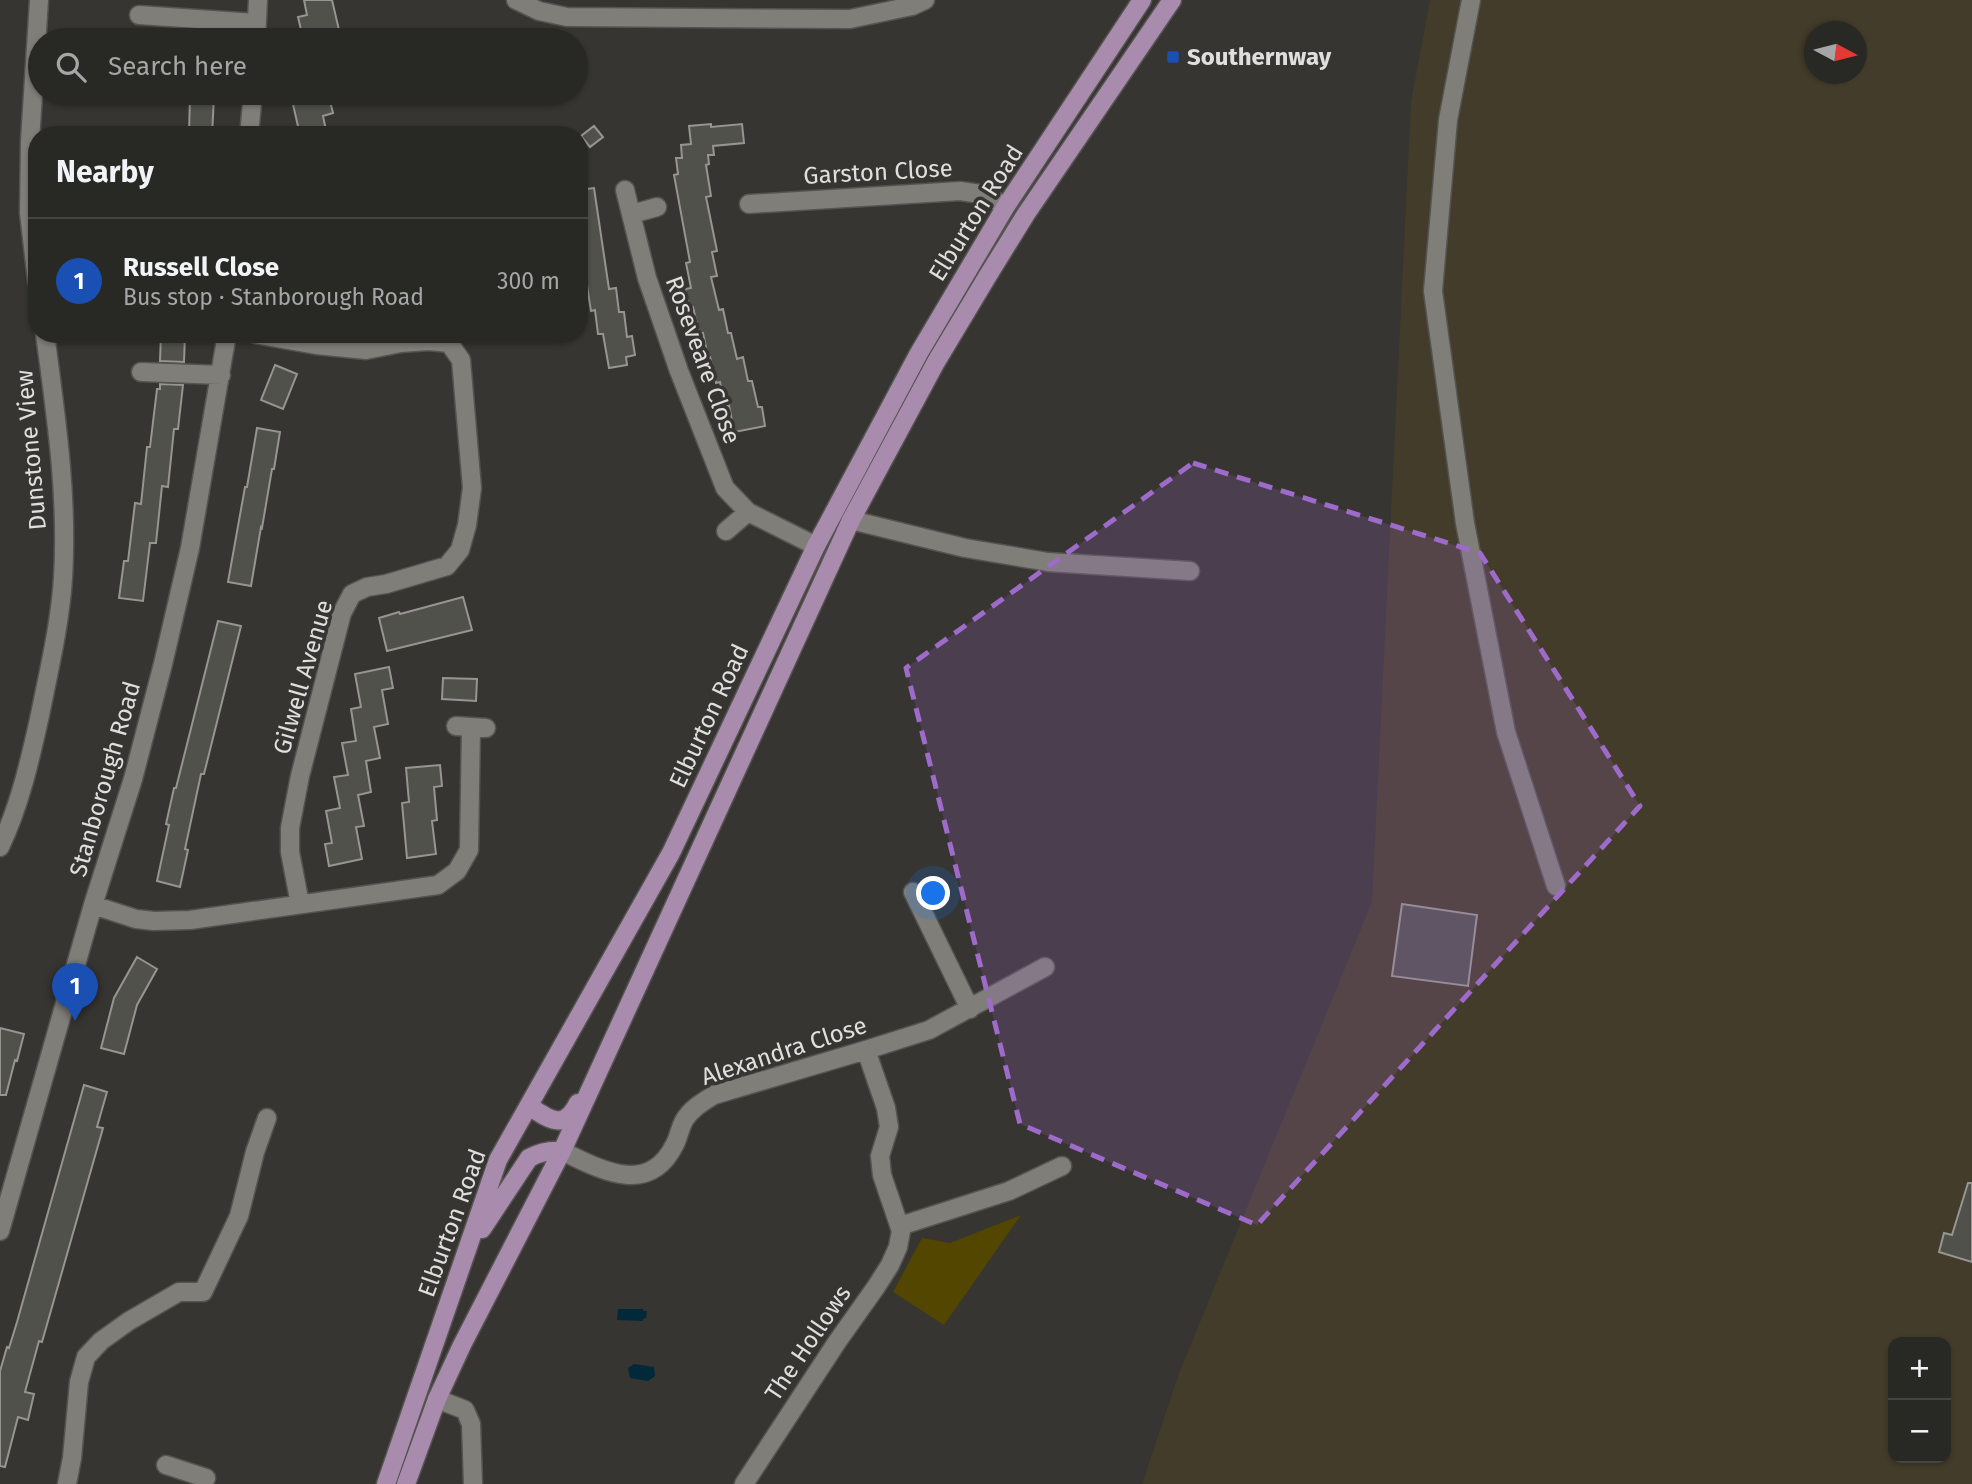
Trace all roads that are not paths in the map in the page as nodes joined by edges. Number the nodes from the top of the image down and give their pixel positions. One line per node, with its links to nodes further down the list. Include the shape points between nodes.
1 (39, 0): 9 (street)
2 (258, 0): 11 (street)
3 (516, 0): 4 (street, via 567,17 850,19)
4 (925, 0)
5 (1142, 0): 18 (main road, Elburton Road)
6 (1172, 0): 29 (main road, Elburton Road, via 986,277)
7 (1471, 0): 35 (street, via 1448,120 1433,291 1465,523 1506,732)
8 (139, 15): 10 (street)
9 (37, 28)
10 (229, 28)
11 (257, 28)
12 (32, 105): 14 (street)
13 (252, 105): 15 (street)
14 (31, 126)
15 (250, 126)
16 (625, 190): 20 (street, Roseveare Close)
17 (749, 204): 18 (street, Garston Close, via 960,191 981,194)
18 (1006, 206): 31 (main road, Elburton Road, via 919,353)
19 (657, 207): 20 (street)
20 (632, 214): 28 (street, Roseveare Close, via 647,278 712,456 725,488)
21 (46, 343): 34 (street, Dunstone View, via 65,500 63,580 30,759)
22 (226, 343): 27 (street, Stanborough Road)
23 (305, 343): 24 (street, via 366,349)
24 (401, 343)
25 (451, 343): 37 (street, Gilwell Avenue, via 461,360 472,488 460,550 447,566 352,594 342,613 290,828)
26 (141, 372): 27 (street)
27 (221, 375): 38 (street, Stanborough Road, via 190,548 163,664)
28 (748, 512): 30 (street); 31 (street, Roseveare Close)
29 (851, 520): 32 (street, via 965,548 1048,562); 41 (main road, Elburton Road)
30 (726, 531)
31 (816, 546): 43 (main road, Elburton Road, via 671,853)
32 (1190, 572)
33 (471, 727): 37 (street, via 468,850 457,871 438,885)
34 (0, 847)
35 (1556, 886)
36 (913, 892): 40 (street)
37 (300, 904): 38 (street, via 154,921)
38 (93, 905): 48 (street, Stanborough Road)
39 (1045, 967): 40 (street, Alexandra Close)
40 (970, 1009): 42 (street, Alexandra Close, via 929,1030)
41 (609, 1049): 43 (main road, via 572,1116 553,1120); 45 (main road, Elburton Road)
42 (866, 1050): 45 (street, Alexandra Close, via 714,1095 684,1120 663,1163 636,1176 620,1176); 47 (street, via 889,1126 881,1166)
43 (529, 1106): 49 (main road, Elburton Road, via 498,1160)
44 (267, 1118): 53 (street, via 239,1216 203,1292 179,1292 100,1340 86,1357)
45 (562, 1152): 49 (main road, via 551,1150 528,1158); 50 (main road, Elburton Road)
46 (1062, 1166): 47 (street, via 1009,1191)
47 (900, 1226): 57 (street, The Hollows, via 890,1265)
48 (0, 1231)
49 (467, 1252): 54 (main road, Elburton Road)
50 (437, 1399): 55 (main road, Elburton Road); 56 (street, via 466,1410 471,1424)
51 (166, 1465): 52 (street)
52 (195, 1479)
53 (67, 1484)
54 (386, 1484)
55 (406, 1484)
56 (473, 1484)
57 (744, 1484)

